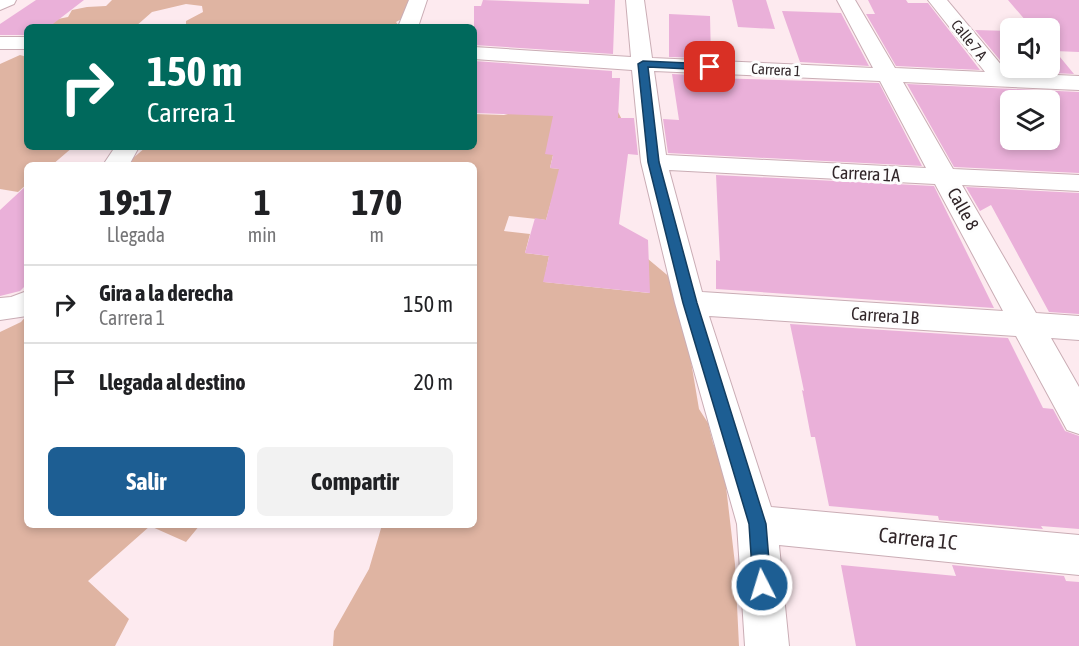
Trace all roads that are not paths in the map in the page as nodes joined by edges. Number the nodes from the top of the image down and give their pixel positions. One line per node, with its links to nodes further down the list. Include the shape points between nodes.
1 (7, 0): 6 (street)
2 (418, 0): 7 (street)
3 (635, 0): 11 (street)
4 (846, 0): 12 (street, Calle 8)
5 (937, 0): 13 (street, Calle 7 A)
6 (0, 4)
7 (409, 24)
8 (0, 43): 9 (street)
9 (24, 43)
10 (477, 53): 11 (street, Carrera 1)
11 (643, 64): 12 (street, Carrera 1); 15 (street)
12 (888, 75): 13 (street, Carrera 1); 16 (street, Calle 8)
13 (1002, 80): 14 (street, Carrera 1)
14 (1079, 83)
15 (654, 162): 16 (street, Carrera 1A); 18 (street)
16 (945, 178): 17 (street, Carrera 1A); 19 (street, Calle 8)
17 (1079, 183)
18 (690, 303): 19 (street, Carrera 1B); 22 (street)
19 (1026, 326): 20 (street, Carrera 1B); 21 (street, Calle 8)
20 (1079, 328)
21 (1079, 419)
22 (757, 524): 23 (street, Carrera 1C); 24 (street)
23 (1079, 555)
24 (766, 646)

